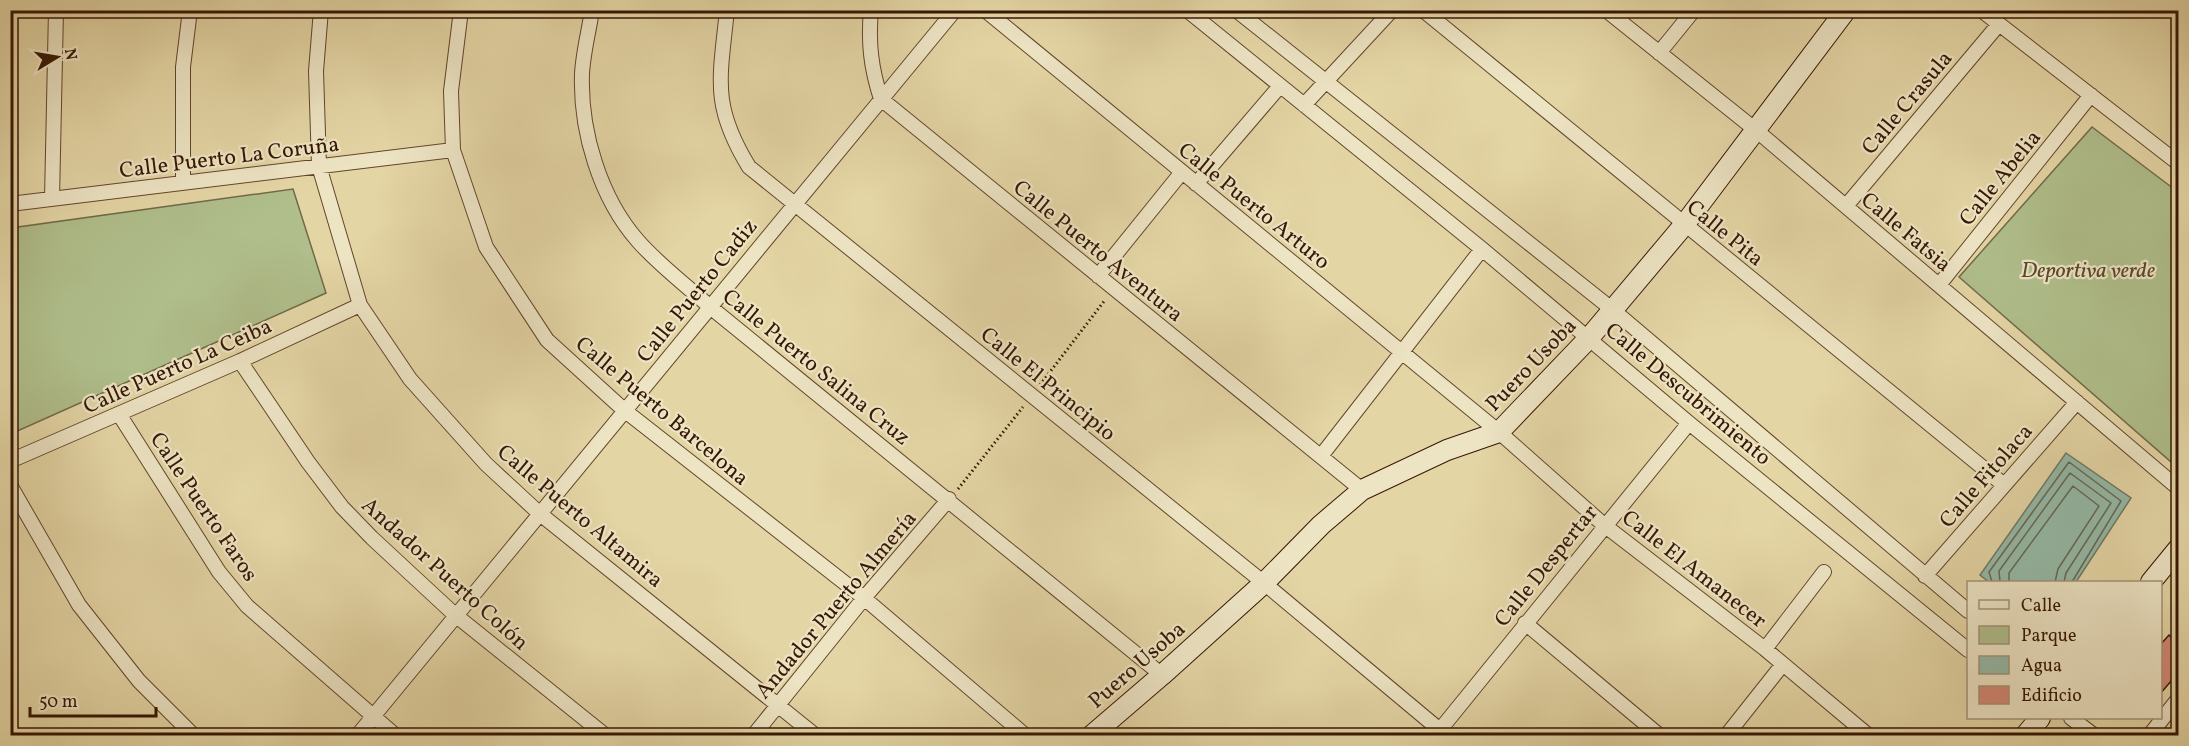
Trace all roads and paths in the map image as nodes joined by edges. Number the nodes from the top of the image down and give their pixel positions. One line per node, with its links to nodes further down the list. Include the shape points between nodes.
1 (56, 10): 33 (street)
2 (190, 10): 31 (street, via 183,67)
3 (321, 10): 29 (street, Calle Puerto Altamira, via 315,71)
4 (461, 10): 27 (street, Calle Puerto Barcelona, via 451,91)
5 (592, 10): 42 (street, Calle Puerto Salina Cruz, via 582,74 585,121 593,158 615,207 638,241)
6 (727, 10): 34 (street, Calle El Principio, via 719,78 723,113 734,143 749,167)
7 (871, 10): 23 (street, via 870,65)
8 (955, 10): 23 (street, Calle Puerto Cadiz)
9 (985, 10): 30 (street, Calle Puerto Arturo)
10 (1187, 10): 21 (street, Calle Descubrimiento)
11 (1236, 10): 20 (street, Calle Descubrimiento)
12 (1392, 10): 20 (street)
13 (1423, 10): 37 (street, Calle Pita)
14 (1606, 10): 19 (street, Calle Fatsia)
15 (1694, 10): 19 (street)
16 (1846, 10): 25 (street, Puero Usoba)
17 (1981, 10): 18 (street)
18 (1999, 24): 22 (street); 36 (street, Calle Crasula)
19 (1659, 53): 25 (street, Calle Fatsia)
20 (1328, 82): 24 (street); 43 (street, Calle Descubrimiento)
21 (1280, 86): 24 (street, Calle Descubrimiento); 32 (street)
22 (2091, 95): 28 (street); 40 (street, Calle Abelia)
23 (881, 99): 34 (street, Calle Puerto Cadiz); 39 (street, Calle Puerto Aventura)
24 (1304, 105): 38 (street, Calle Descubrimiento)
25 (1757, 131): 36 (street, Calle Fatsia); 37 (street, Puero Usoba)
26 (2178, 144): 28 (street)
27 (453, 150): 29 (street, Calle Puerto La Coruña); 48 (street, Calle Puerto Barcelona, via 486,247 519,301 547,340)
28 (2174, 159)
29 (319, 166): 31 (street, Calle Puerto La Coruña); 41 (street, Calle Puerto Altamira)
30 (1182, 172): 32 (street, Calle Puerto Arturo); 39 (street)
31 (183, 181): 33 (street, Calle Puerto La Coruña)
32 (1196, 184): 45 (street, Calle Puerto Arturo)
33 (52, 199): 35 (street, Calle Puerto La Coruña)
34 (794, 203): 42 (street, Calle Puerto Cadiz); 65 (street, Calle El Principio)
35 (10, 204)
36 (1846, 207): 40 (street, Calle Fatsia)
37 (1684, 225): 43 (street, Puero Usoba); 55 (street, Calle Pita)
38 (1482, 249): 44 (street, Calle Descubrimiento); 45 (street)
39 (1098, 276): 52 (street, Calle Puerto Aventura)
40 (1939, 285): 47 (street, Calle Fatsia)
41 (360, 305): 46 (street, Calle Puerto La Ceiba); 59 (street, Calle Puerto Altamira, via 410,379 444,419)
42 (709, 306): 48 (street, Calle Puerto Cadiz); 58 (street, Calle Puerto Salina Cruz)
43 (1613, 310): 44 (street, Puero Usoba); 63 (street, Calle Descubrimiento)
44 (1589, 338): 50 (street, Calle Descubrimiento); 51 (street, Puero Usoba)
45 (1401, 352): 51 (street, Calle Puerto Arturo); 52 (street)
46 (240, 361): 49 (street, Calle Puerto La Ceiba); 68 (street, Andador Puerto Colón, via 342,507)
47 (2077, 402): 55 (street, Calle Fitolaca); 56 (street, Calle Fatsia)
48 (624, 410): 59 (street, Calle Puerto Cadiz); 66 (street, Calle Puerto Barcelona)
49 (119, 414): 53 (street, Calle Puerto La Ceiba); 76 (street, Calle Puerto Faros, via 219,572 240,597)
50 (1689, 423): 60 (street, Calle Despertar); 71 (street, Calle Descubrimiento)
51 (1499, 432): 57 (street, Puero Usoba, via 1447,450); 60 (street, Calle El Amanecer)
52 (1321, 456): 57 (street, Calle Puerto Aventura)
53 (10, 461)
54 (10, 485): 82 (street, via 79,605 139,681)
55 (2004, 485): 63 (street, Calle Fitolaca)
56 (2178, 488)
57 (1362, 490): 65 (street, Puero Usoba)
58 (949, 500): 66 (street, Andador Puerto Almería); 73 (street, Calle Puerto Salina Cruz)
59 (539, 513): 68 (street, Calle Puerto Cadiz); 75 (street, Calle Puerto Altamira)
60 (1604, 525): 69 (street, Calle Despertar); 70 (street, Calle El Amanecer)
61 (2178, 549): 64 (street)
62 (1824, 572): 70 (street)
63 (1924, 576): 67 (street, Calle Descubrimiento)
64 (2152, 581)
65 (1263, 583): 73 (street, Puero Usoba); 81 (street, Calle El Principio)
66 (864, 598): 75 (street, Andador Puerto Almería); 88 (street, Calle Puerto Barcelona)
67 (1967, 610)
68 (454, 614): 76 (street, Calle Puerto Cadiz); 85 (street, Andador Puerto Colón)
69 (1525, 623): 81 (street, Calle Despertar); 90 (street)
70 (1765, 649): 72 (street, Calle El Amanecer)
71 (1967, 649)
72 (1783, 664): 91 (street); 92 (street, Calle El Amanecer)
73 (1162, 675): 89 (street, Puero Usoba)
74 (2178, 699): 79 (street)
75 (778, 704): 86 (street, Andador Puerto Almería); 87 (street, Calle Puerto Altamira)
76 (372, 716): 83 (street, Calle Puerto Cadiz); 84 (street, Calle Puerto Faros)
77 (2038, 719): 93 (street)
78 (2075, 719): 94 (street)
79 (2162, 719)
80 (2162, 719): 95 (street)
81 (1441, 733)
82 (194, 735)
83 (357, 735)
84 (396, 735)
85 (606, 735)
86 (753, 735)
87 (816, 735)
88 (1026, 735)
89 (1091, 735)
90 (1660, 735)
91 (1726, 735)
92 (1869, 735)
93 (2025, 735)
94 (2095, 735)
95 (2149, 735)

